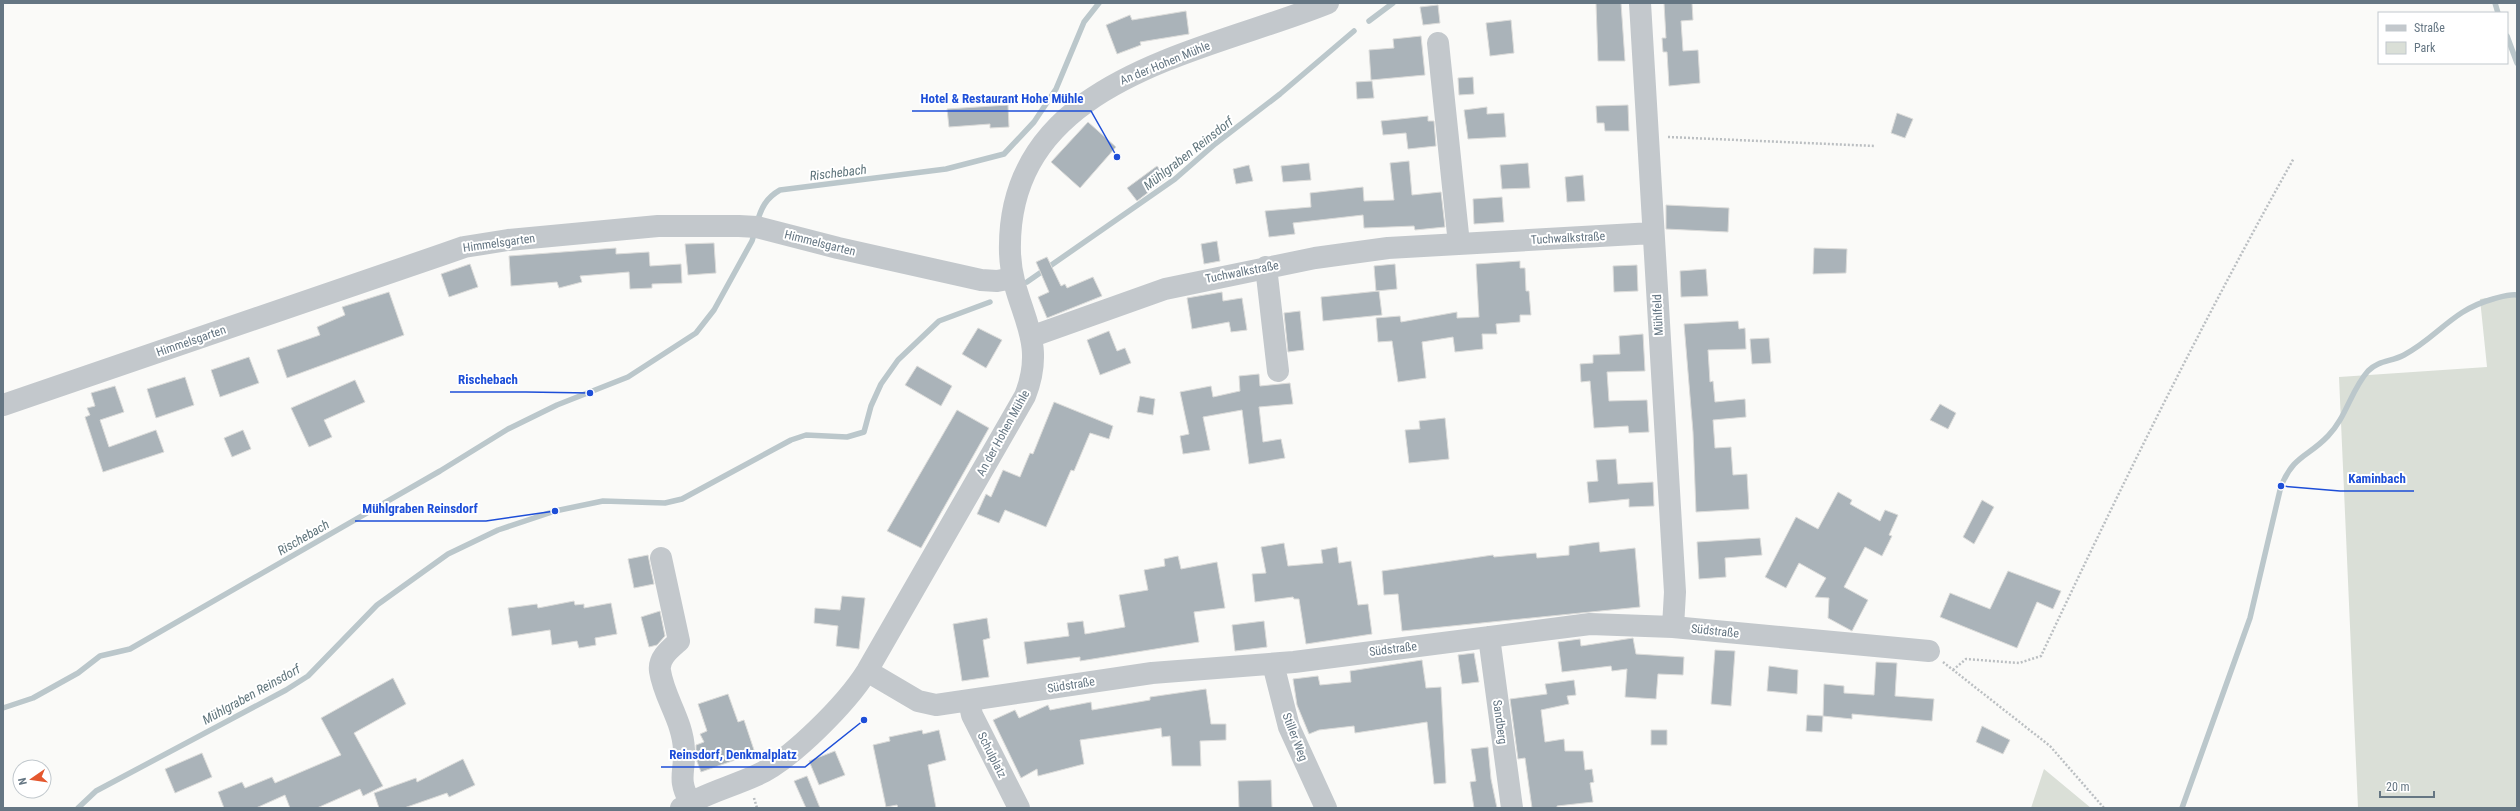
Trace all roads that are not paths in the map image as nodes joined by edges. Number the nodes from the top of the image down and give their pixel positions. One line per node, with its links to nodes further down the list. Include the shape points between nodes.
1 (1328, 3): 7 (street, An der Hohen Mühle, via 1137,72 1104,90 1068,116 1041,146 1022,184 1011,228)
2 (1640, 3): 4 (street, Mühlfeld)
3 (1438, 42): 5 (street)
4 (1653, 233): 5 (street, Tuchwalkstraße); 12 (street, Mühlfeld, via 1675,592)
5 (1459, 244): 6 (street, Tuchwalkstraße, via 1359,252)
6 (1266, 267): 8 (street, Tuchwalkstraße, via 1165,289); 9 (street)
7 (1013, 278): 8 (street, An der Hohen Mühle); 10 (street, Himmelsgarten, via 981,280 739,226 658,226 508,240 464,247)
8 (1033, 336): 16 (street, An der Hohen Mühle, via 1034,366 1025,396)
9 (1278, 371)
10 (3, 406)
11 (661, 558): 18 (street, via 679,641 663,657 660,670 680,729 684,750 681,777)
12 (1673, 627): 13 (street, Südstraße, via 1590,624); 14 (street, Südstraße)
13 (1489, 637): 15 (street, Südstraße); 21 (street, Sandberg)
14 (1929, 652)
15 (1273, 664): 17 (street, Südstraße, via 1152,673); 20 (street, Stiller Weg, via 1289,726)
16 (867, 671): 17 (street, Südstraße, via 926,704); 18 (street, An der Hohen Mühle, via 849,697 777,763 757,776)
17 (969, 701): 19 (street, Schulplatz, via 972,715)
18 (686, 805)
19 (1019, 808)
20 (1326, 808)
21 (1512, 808)

